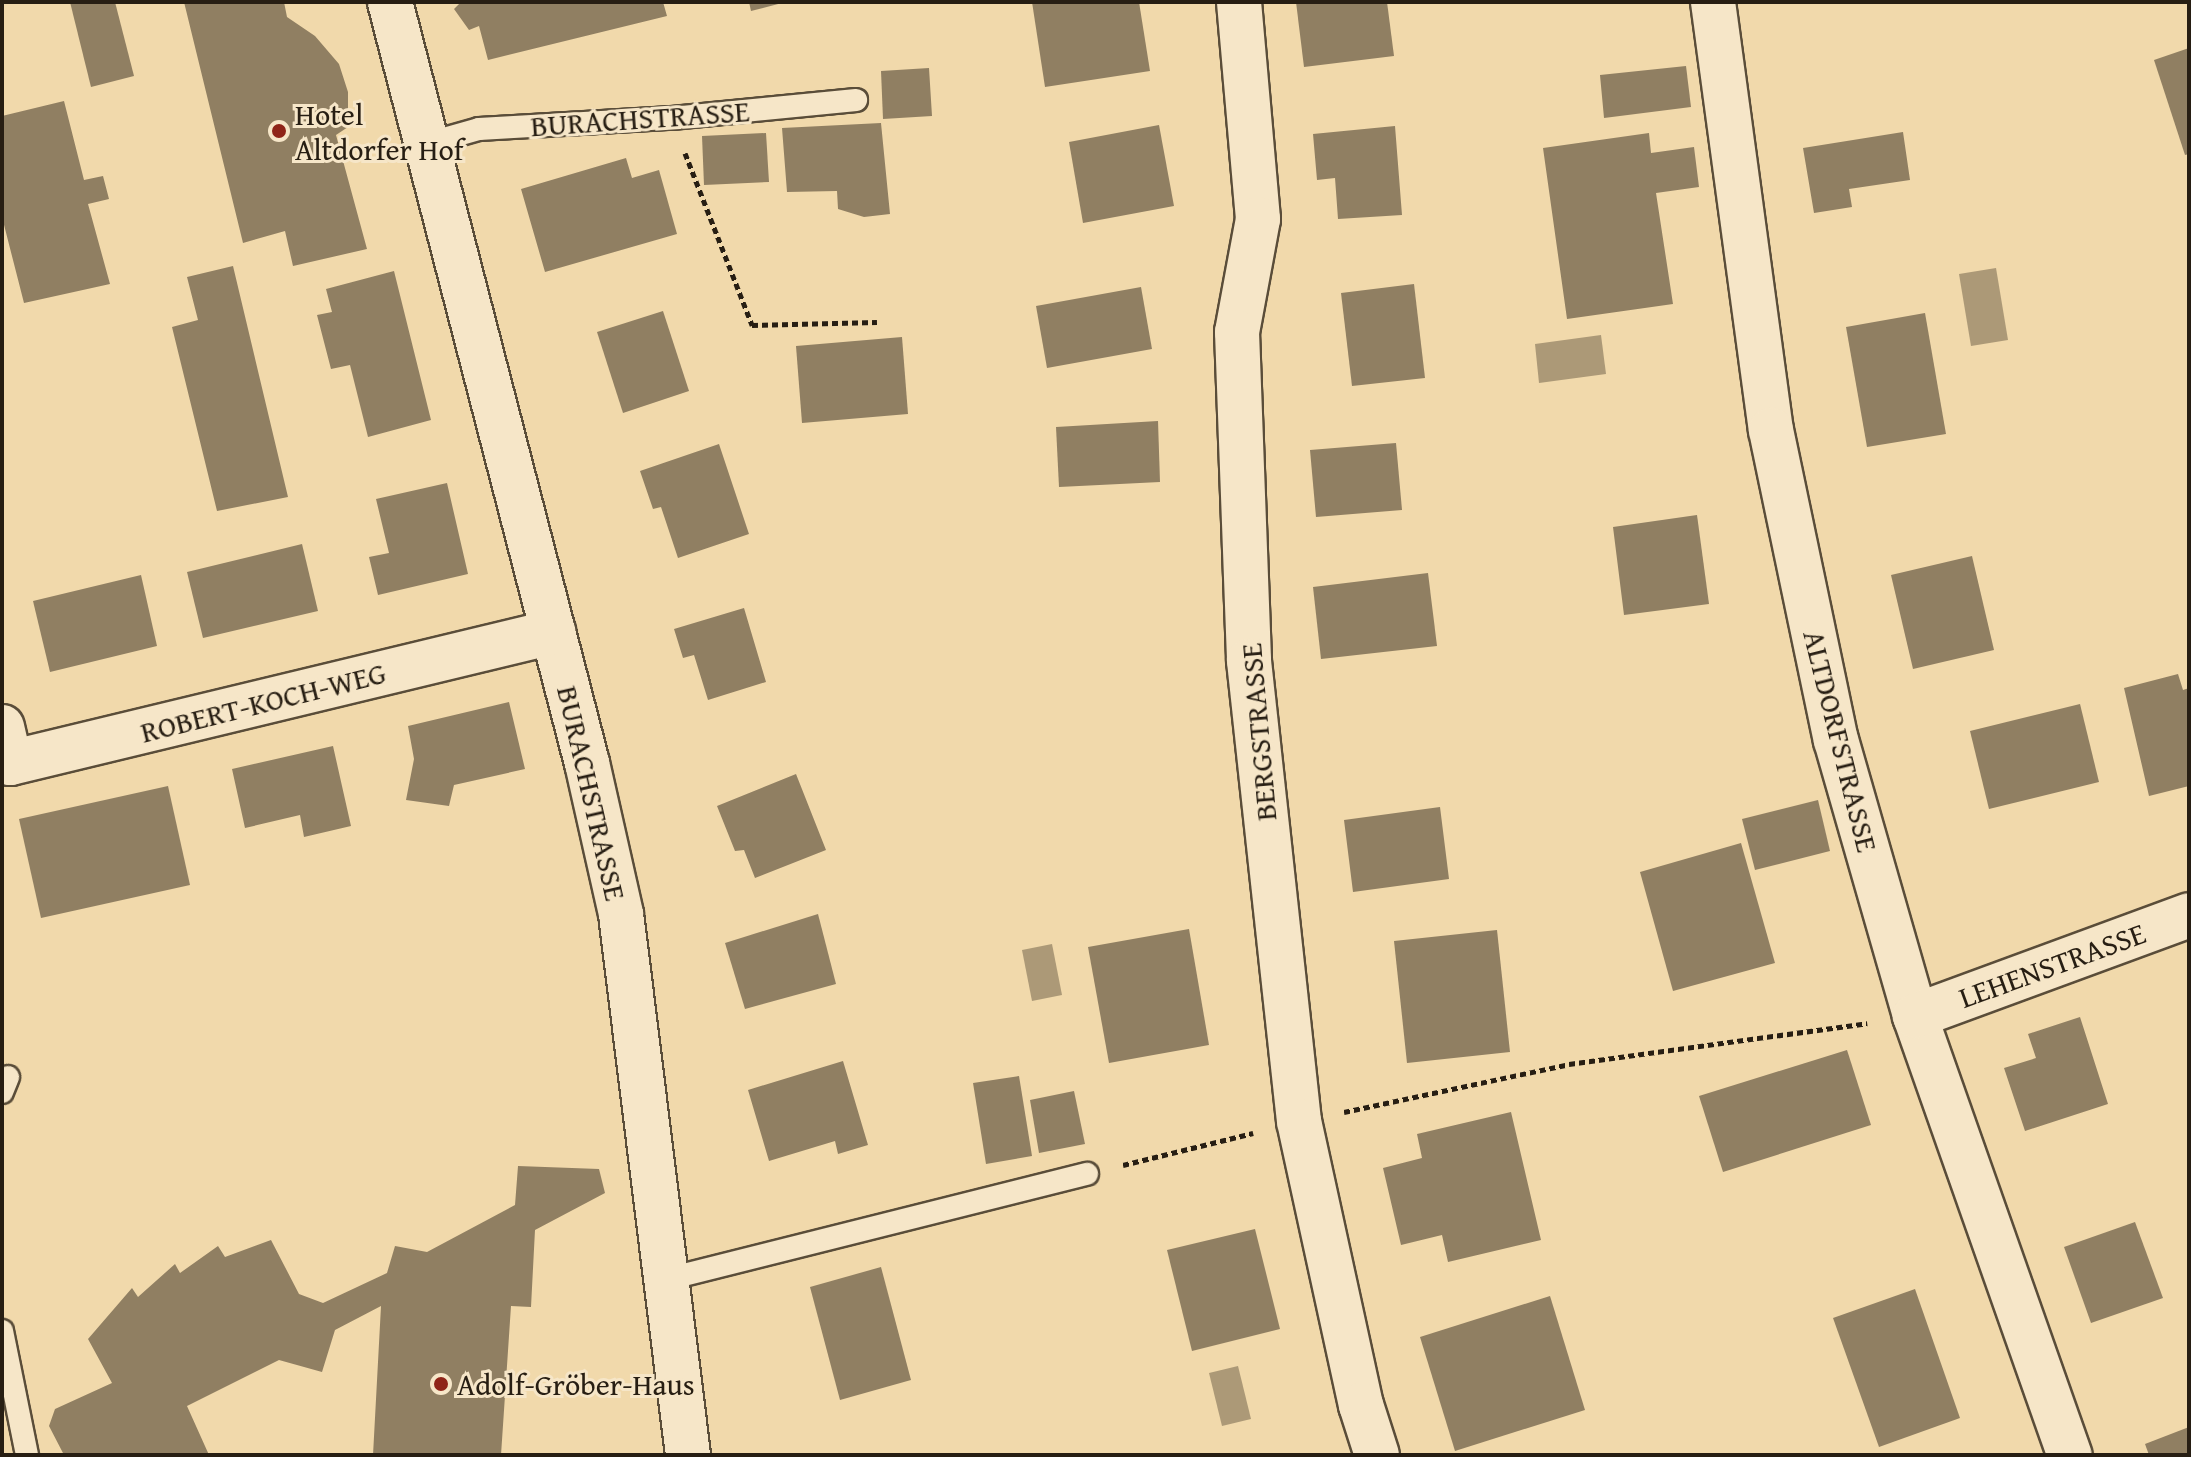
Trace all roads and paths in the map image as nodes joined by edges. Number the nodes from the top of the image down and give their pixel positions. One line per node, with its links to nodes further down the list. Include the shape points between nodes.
1 (390, 2): 6 (street, BURACHSTRASSE)
2 (1239, 2): 12 (street, BERGSTRASSE, via 1258,219 1237,332 1249,661)
3 (1713, 2): 11 (street, ALTDORFSTRASSE, via 1771,430 1836,740)
4 (856, 100): 5 (lane, BURACHSTRASSE)
5 (672, 118): 6 (lane, BURACHSTRASSE, via 479,129); 7 (path, via 752,325)
6 (426, 144): 8 (street, BURACHSTRASSE)
7 (877, 322)
8 (553, 632): 9 (street, ROBERT-KOCH-WEG, via 10,763); 14 (street, BURACHSTRASSE, via 621,914)
9 (2, 727)
10 (2189, 915): 11 (street, LEHENSTRASSE)
11 (1915, 1016): 12 (path, via 1569,1064); 19 (street, ALTDORFSTRASSE)
12 (1299, 1121): 13 (path); 18 (street, BERGSTRASSE, via 1361,1405)
13 (1087, 1174): 14 (lane)
14 (668, 1279): 17 (street, BURACHSTRASSE)
15 (2, 1331): 16 (lane)
16 (27, 1455)
17 (688, 1455)
18 (1377, 1455)
19 (2070, 1455)

